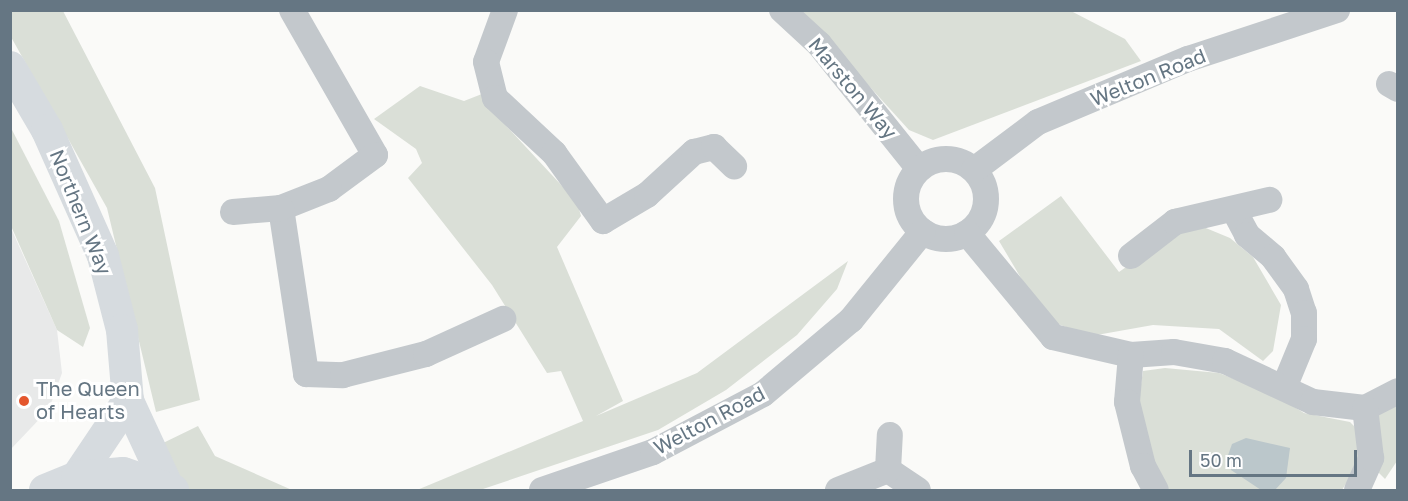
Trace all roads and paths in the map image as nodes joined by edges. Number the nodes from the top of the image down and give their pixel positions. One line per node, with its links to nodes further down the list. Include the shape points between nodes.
1 (292, 10): 10 (street, via 375,155 329,189)
2 (506, 10): 6 (street, via 486,62 495,98 554,153 603,221 648,195 694,152 714,147)
3 (782, 10): 7 (street, Marston Way, via 819,44)
4 (1337, 10): 8 (street, Welton Road, via 1188,59 1038,122)
5 (10, 67): 20 (main road, Northern Way, via 47,130 103,256 122,330)
6 (734, 166)
7 (920, 169): 8 (street, via 947,159); 13 (street, via 906,194 907,208)
8 (974, 170): 14 (street, via 986,204)
9 (1269, 200): 12 (street)
10 (281, 208): 11 (street); 16 (street, via 306,374 343,375 426,354)
11 (233, 212)
12 (1235, 212): 15 (street, via 1175,222); 18 (street, via 1247,235 1274,256 1296,289 1304,314 1304,339)
13 (923, 231): 14 (street, via 945,239); 27 (street, Welton Road, via 851,320 764,394 653,452)
14 (967, 233): 17 (street, via 1053,337)
15 (1131, 256)
16 (503, 319)
17 (1131, 356): 18 (street, via 1174,352 1225,361); 30 (street, via 1127,402 1143,466)
18 (1285, 385): 21 (street, via 1313,402)
19 (1398, 391): 21 (street)
20 (128, 401): 24 (main road); 25 (main road)
21 (1365, 408): 31 (street, via 1371,458)
22 (890, 435): 23 (street)
23 (888, 470): 28 (street); 29 (street)
24 (77, 477): 25 (main road, via 123,473); 26 (main road)
25 (171, 489)
26 (45, 490)
27 (542, 490)
28 (838, 490)
29 (918, 490)
30 (1156, 490)
31 (1357, 490)

